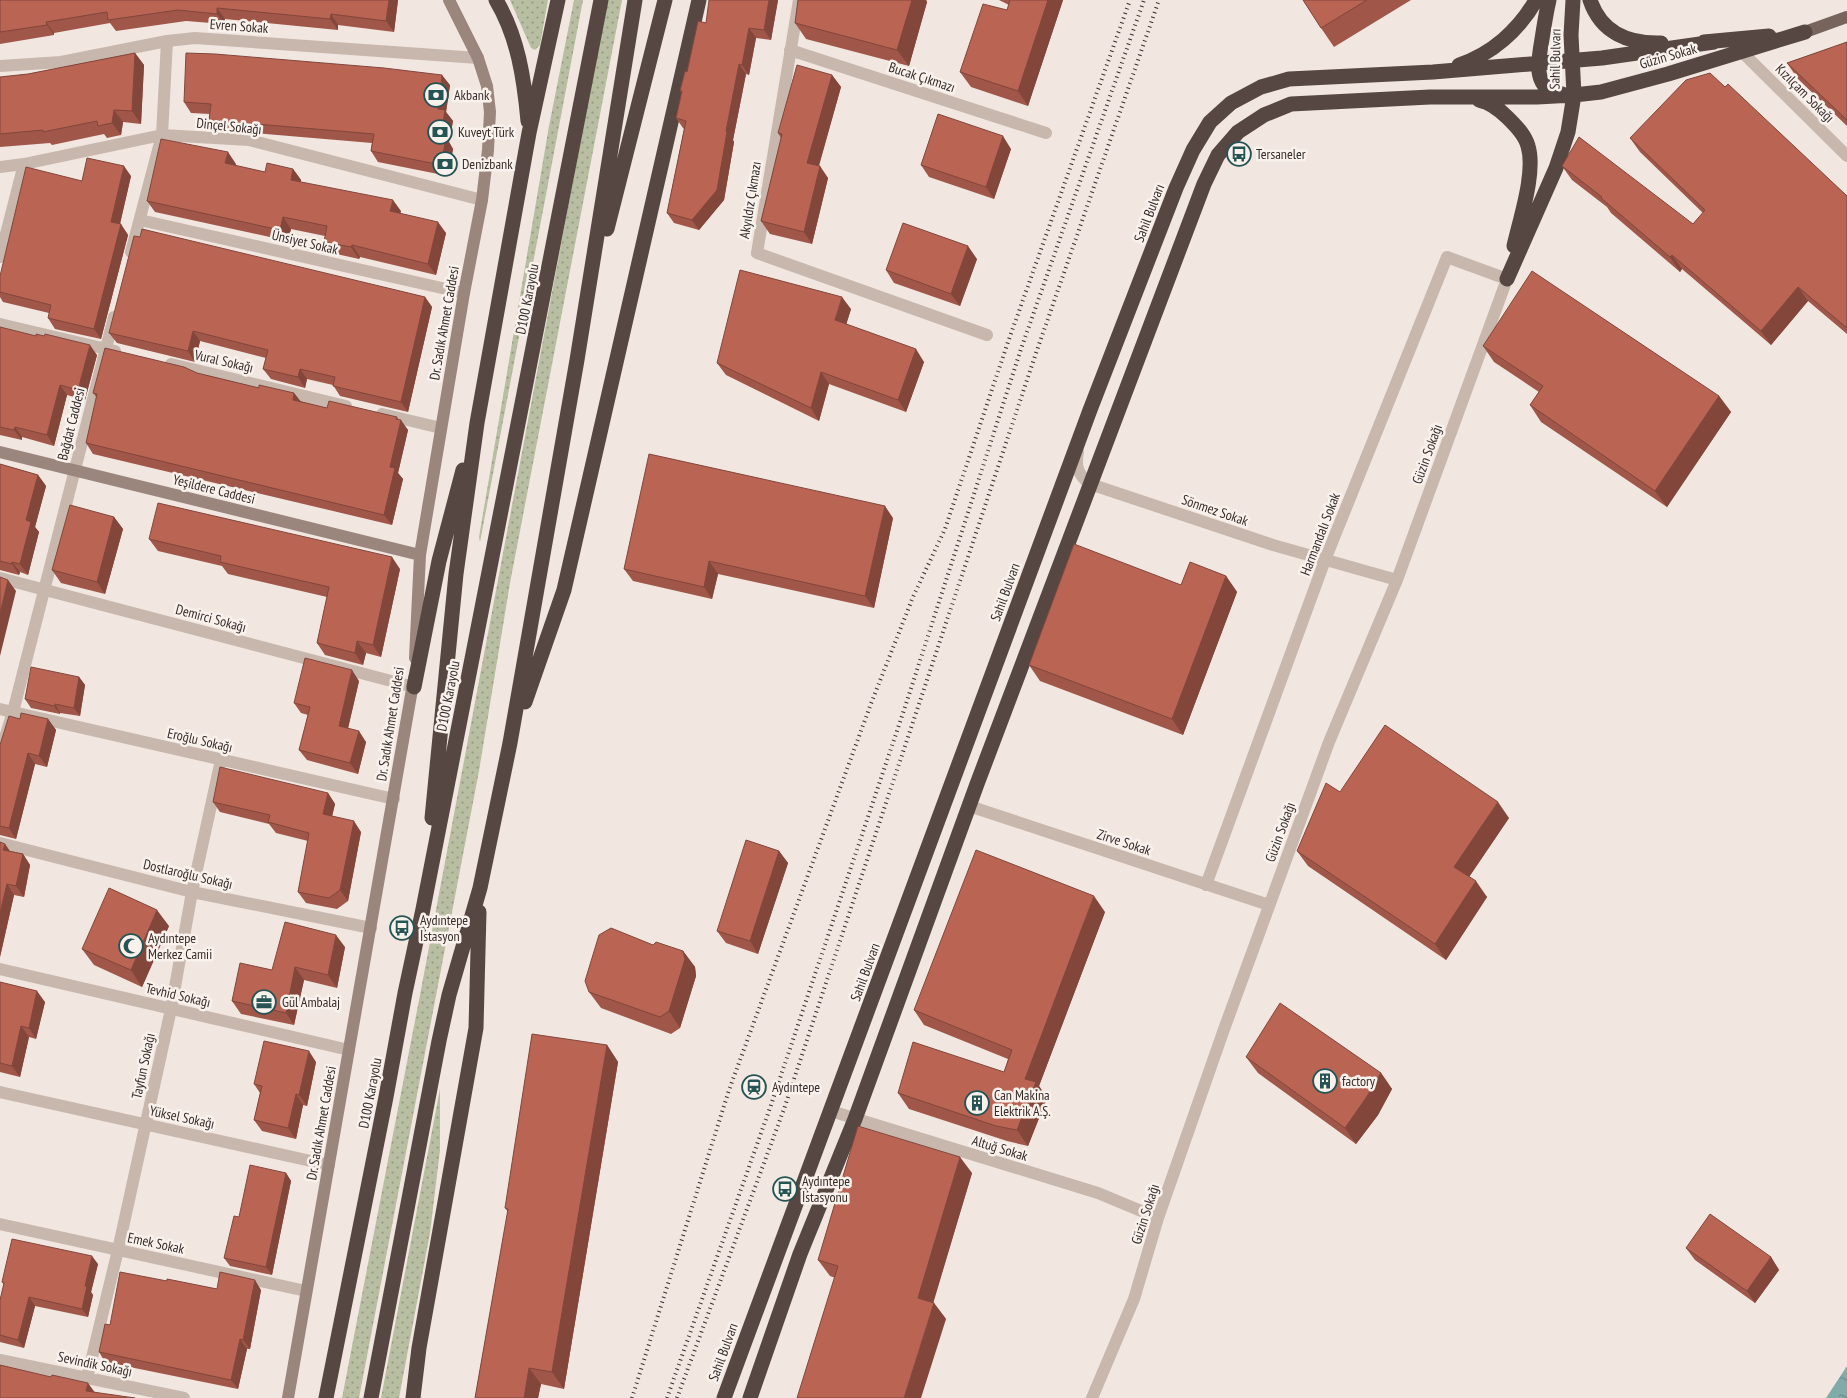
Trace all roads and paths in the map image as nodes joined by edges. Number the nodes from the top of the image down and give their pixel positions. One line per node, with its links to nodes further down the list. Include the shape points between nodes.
1 (449, 0): 19 (main road, Dr. Sadık Ahmet Caddesi)
2 (496, 0): 27 (highway, via 521,65)
3 (558, 0): 27 (highway)
4 (601, 0): 71 (highway, D100 Karayolu)
5 (636, 0): 45 (highway)
6 (665, 0): 45 (highway)
7 (699, 0): 61 (highway, via 564,590)
8 (799, 0): 17 (street, Akyıldız Çıkmazı)
9 (1536, 0): 23 (highway, via 1527,16 1493,48 1477,58)
10 (1549, 0): 21 (highway, Sahil Bulvarı)
11 (1573, 0): 20 (highway, Sahil Bulvarı)
12 (1590, 0): 16 (highway, via 1593,10 1605,25 1625,39 1648,44)
13 (1847, 17): 14 (main road)
14 (1805, 32): 16 (highway); 18 (highway, Güzin Sokak)
15 (167, 41): 19 (street, Evren Sokak, via 195,38); 22 (street, Evren Sokak, via 61,62); 29 (street)
16 (1714, 42): 20 (highway)
17 (790, 50): 28 (street, Bucak Çıkmazı); 41 (street, Akyıldız Çıkmazı, via 757,254)
18 (1741, 51): 24 (highway, Güzin Sokak, via 1601,92); 30 (street, Kızılçam Sokağı)
19 (478, 58): 33 (main road, Dr. Sadık Ahmet Caddesi, via 487,86 490,112)
20 (1573, 60): 21 (highway); 24 (highway, Sahil Bulvarı)
21 (1537, 63): 23 (highway, Sahil Bulvarı); 24 (highway, Sahil Bulvarı, via 1543,85 1553,92)
22 (0, 66)
23 (1433, 72): 48 (highway, Sahil Bulvarı, via 1289,79 1231,103 1210,122 1176,188)
24 (1574, 95): 25 (highway, Güzin Sokak); 37 (highway, via 1568,132 1556,168)
25 (1537, 97): 26 (highway, Sahil Bulvarı)
26 (1457, 98): 37 (highway, via 1486,101 1518,128 1528,146 1531,169); 53 (highway, Sahil Bulvarı, via 1291,104 1264,115 1238,132 1218,155 1204,184)
27 (529, 133): 49 (highway)
28 (1046, 133)
29 (162, 135): 31 (street, Dinçel Sokağı); 33 (street, Dinçel Sokağı, via 249,140); 34 (street)
30 (1847, 156)
31 (24, 164): 32 (street, Dinçel Sokağı); 35 (street)
32 (0, 166)
33 (482, 200): 38 (main road, Dr. Sadık Ahmet Caddesi)
34 (140, 220): 36 (street); 38 (street, Ünsiyet Sokak)
35 (0, 257)
36 (128, 266)
37 (1507, 279): 55 (street, Harmandalı Sokak, via 1447,257); 57 (street, Güzin Sokağı)
38 (464, 293): 50 (main road, Dr. Sadık Ahmet Caddesi)
39 (118, 303): 42 (street, Bağdat Caddesi)
40 (0, 324): 42 (street)
41 (987, 335)
42 (106, 349): 43 (street); 52 (street, Bağdat Caddesi)
43 (125, 353)
44 (154, 360): 46 (street, Vural Sokağı)
45 (577, 360): 61 (highway)
46 (355, 408)
47 (374, 412): 50 (street)
48 (1086, 423): 53 (street, via 1076,460 1082,478); 77 (highway, Sahil Bulvarı)
49 (477, 424): 59 (highway, via 439,561); 71 (highway, via 456,574)
50 (440, 428): 54 (main road, Dr. Sadık Ahmet Caddesi)
51 (0, 452): 52 (main road, Yeşildere Caddesi)
52 (75, 470): 54 (main road, Yeşildere Caddesi); 58 (street, Bağdat Caddesi)
53 (1090, 484): 55 (street, Sönmez Sokak); 65 (highway, Sahil Bulvarı)
54 (420, 555): 59 (main road, Dr. Sadık Ahmet Caddesi)
55 (1325, 560): 57 (street, Sönmez Sokak); 67 (street, Harmandalı Sokak)
56 (0, 578): 58 (street, Demirci Sokağı)
57 (1397, 580): 70 (street, Güzin Sokağı, via 1329,742)
58 (44, 589): 59 (street, Demirci Sokağı); 60 (street, Bağdat Caddesi)
59 (414, 687): 64 (main road, Dr. Sadık Ahmet Caddesi)
60 (6, 710): 62 (street, Bağdat Caddesi); 63 (street, Eroğlu Sokağı)
61 (510, 743): 68 (highway)
62 (0, 753)
63 (221, 760): 64 (street, Eroğlu Sokağı); 69 (street, Tayfun Sokağı)
64 (394, 799): 72 (main road, Dr. Sadık Ahmet Caddesi)
65 (969, 806): 67 (street, Zirve Sokak); 78 (highway, Sahil Bulvarı)
66 (0, 843): 69 (street, Dostlaroğlu Sokağı)
67 (1206, 885): 70 (street, Zirve Sokak)
68 (480, 888): 90 (highway, via 439,1041); 91 (highway, via 476,1028)
69 (192, 892): 72 (street, Dostlaroğlu Sokağı); 74 (street, Tayfun Sokağı)
70 (1269, 905): 81 (street, Güzin Sokağı)
71 (423, 909): 89 (highway, D100 Karayolu)
72 (371, 928): 75 (main road, Dr. Sadık Ahmet Caddesi)
73 (0, 969): 74 (street, Tevhid Sokağı)
74 (171, 1009): 75 (street, Tevhid Sokağı); 79 (street, Tayfun Sokağı)
75 (349, 1050): 80 (main road, Dr. Sadık Ahmet Caddesi)
76 (0, 1092): 79 (street, Yüksel Sokağı)
77 (831, 1111): 78 (street, Altuğ Sokak); 92 (highway, Sahil Bulvarı)
78 (855, 1119): 81 (street, Altuğ Sokak, via 1098,1193); 93 (highway, Sahil Bulvarı, via 800,1254)
79 (146, 1125): 80 (street, Yüksel Sokağı); 83 (street, Tayfun Sokağı)
80 (329, 1165): 84 (main road, Dr. Sadık Ahmet Caddesi)
81 (1158, 1218): 94 (street, Güzin Sokağı, via 1134,1299)
82 (0, 1224): 83 (street, Emek Sokak)
83 (118, 1250): 84 (street, Emek Sokak); 86 (street, Tayfun Sokağı)
84 (306, 1291): 88 (main road, Dr. Sadık Ahmet Caddesi)
85 (0, 1360): 86 (street, Sevindik Sokağı)
86 (87, 1378): 87 (street, Sevindik Sokağı)
87 (184, 1398)
88 (288, 1398)
89 (325, 1398)
90 (371, 1398)
91 (413, 1398)
92 (724, 1398)
93 (750, 1398)
94 (1092, 1398)

